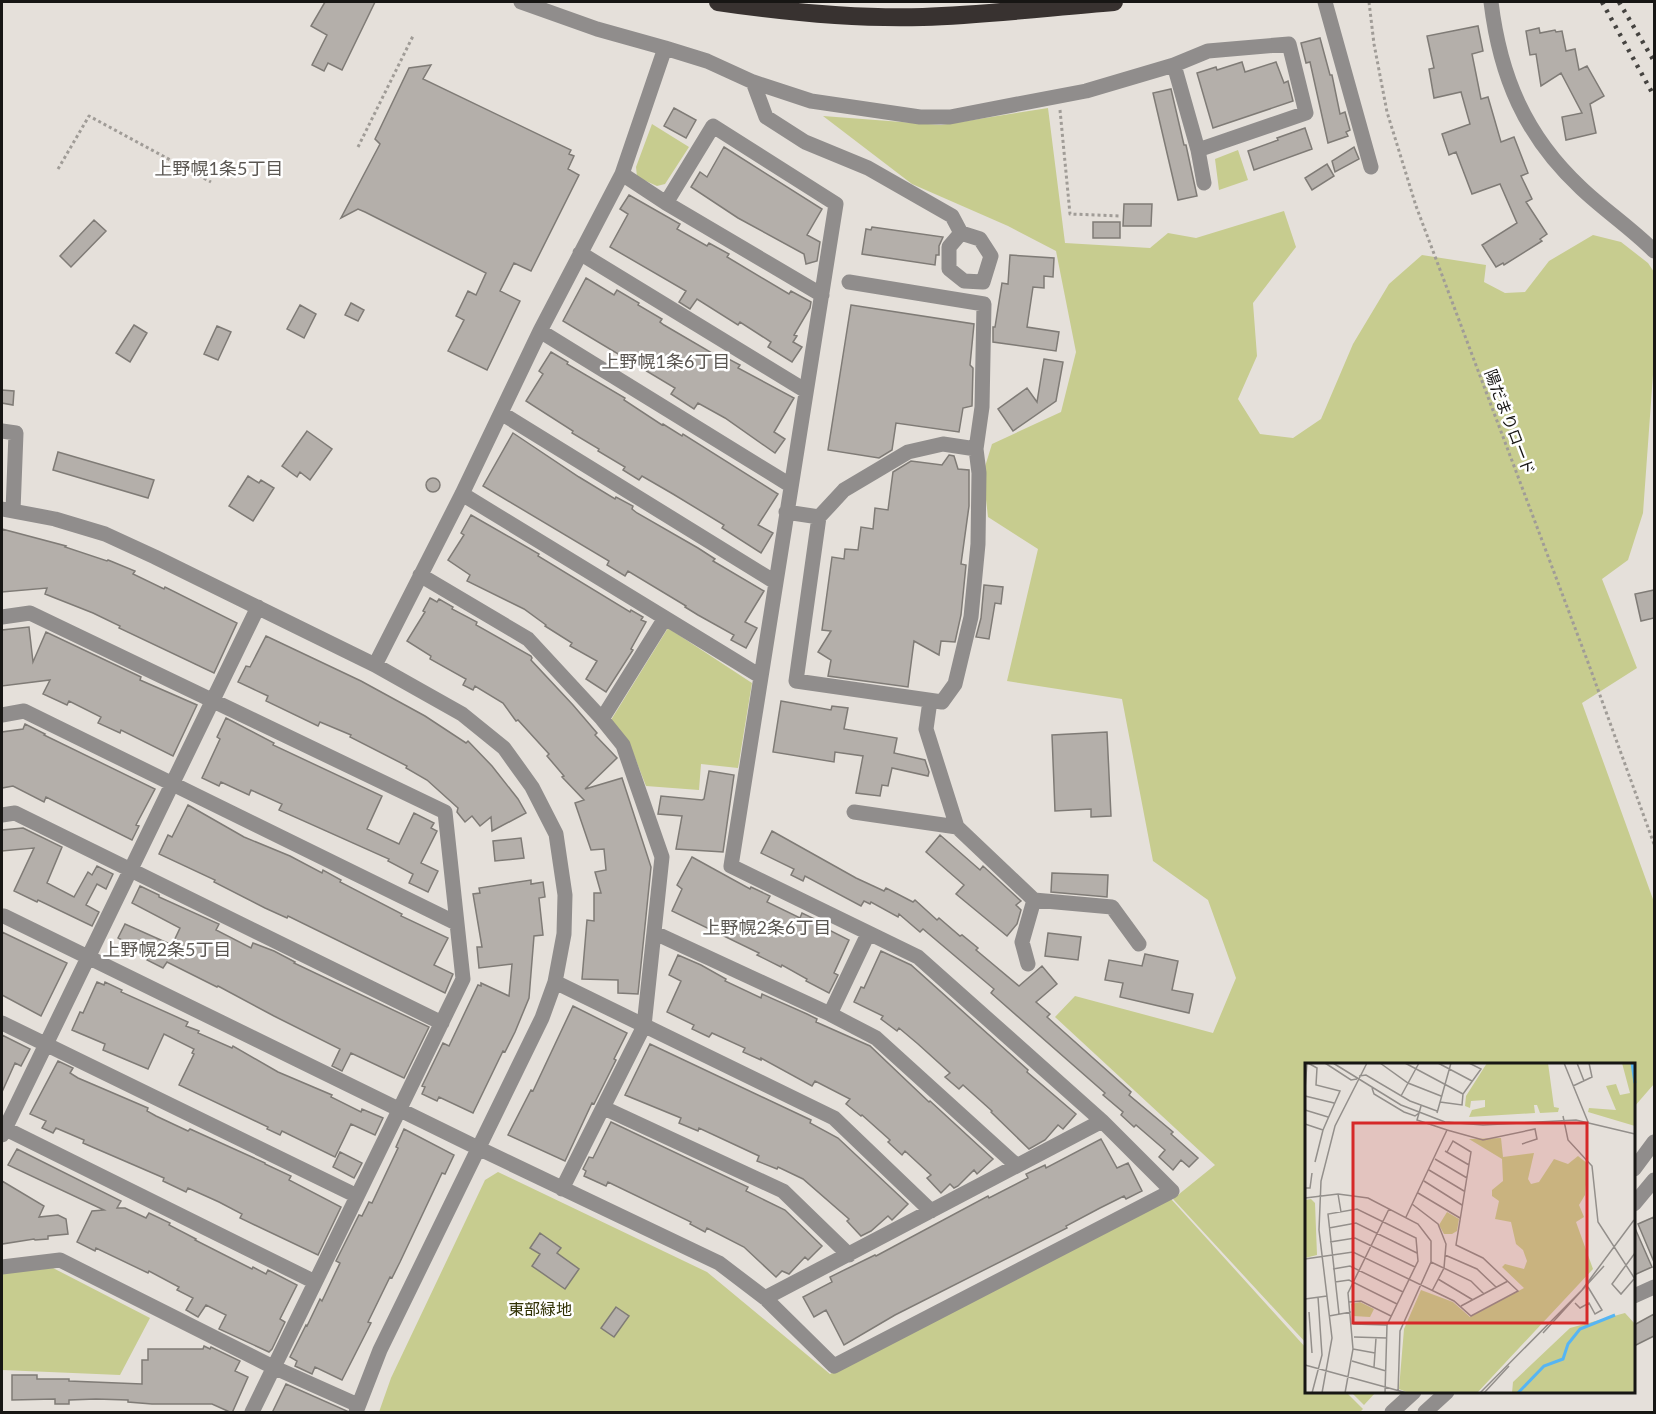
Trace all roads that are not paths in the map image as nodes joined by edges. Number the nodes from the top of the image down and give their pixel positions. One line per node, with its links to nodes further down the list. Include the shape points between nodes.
1 (521, 2): 6 (street)
2 (718, 2): 3 (highway, via 821,13 921,17)
3 (1114, 2)
4 (1325, 2): 10 (street)
5 (1491, 2): 15 (street, via 1505,71 1532,131 1581,188)
6 (665, 48): 8 (street, via 707,61); 11 (street)
7 (1174, 65): 8 (street, via 1086,91 950,117 920,117 811,101); 9 (street); 9 (street, via 1208,51 1289,45 1306,112)
8 (753, 82): 14 (street, via 766,117 805,142 868,168 952,216)
9 (1198, 150): 12 (street)
10 (1371, 166)
11 (622, 174): 13 (street); 16 (street)
12 (1204, 183)
13 (666, 203): 19 (street); 19 (street, via 712,126 836,204)
14 (961, 233): 18 (street, via 980,239 991,256); 18 (street, via 949,247 949,269 963,281)
15 (1654, 251)
16 (580, 253): 21 (street); 22 (street)
17 (849, 282): 20 (street)
18 (983, 282): 20 (street)
19 (822, 295): 22 (street)
20 (984, 304): 25 (street, via 982,407)
21 (540, 331): 23 (street); 26 (street)
22 (806, 391): 26 (street)
23 (501, 413): 27 (street); 32 (street)
24 (2, 431): 28 (street, via 16,433)
25 (976, 449): 30 (street, via 943,444 908,452 844,490); 39 (street, via 978,544 970,617 955,684 942,702)
26 (790, 485): 29 (street)
27 (462, 494): 31 (street); 35 (street)
28 (7, 510): 33 (street, via 105,534)
29 (786, 512): 30 (street); 32 (street)
30 (819, 517): 39 (street, via 796,681)
31 (420, 575): 36 (street); 41 (street, via 528,639)
32 (776, 582): 37 (street)
33 (258, 607): 36 (street); 38 (street)
34 (2, 617): 38 (street, via 30,613)
35 (665, 618): 37 (street); 41 (street)
36 (375, 665): 55 (street, via 462,714 504,748 532,787 556,834 565,895 564,934)
37 (760, 676): 51 (street, via 731,866)
38 (213, 700): 42 (street); 49 (street, via 445,812)
39 (930, 701): 45 (street, via 926,729)
40 (2, 715): 42 (street, via 24,711)
41 (602, 718): 50 (street, via 623,745 662,857)
42 (172, 784): 46 (street); 49 (street)
43 (854, 812): 45 (street)
44 (2, 815): 46 (street, via 15,813)
45 (957, 826): 47 (street)
46 (131, 869): 53 (street); 58 (street)
47 (1034, 900): 52 (street, via 1112,907); 54 (street, via 1022,942)
48 (2, 916): 53 (street)
49 (456, 923): 58 (street, via 463,979)
50 (655, 933): 56 (street); 59 (street)
51 (868, 934): 56 (street); 63 (street, via 918,957)
52 (1139, 944)
53 (88, 957): 60 (street); 62 (street)
54 (1028, 964)
55 (555, 982): 59 (street); 66 (street, via 542,1018)
56 (830, 1014): 67 (street, via 876,1038)
57 (2, 1023): 60 (street)
58 (442, 1023): 62 (street)
59 (644, 1026): 61 (street); 73 (street, via 834,1118)
60 (45, 1044): 64 (street); 71 (street)
61 (604, 1108): 70 (street); 74 (street, via 783,1191)
62 (399, 1110): 66 (street); 71 (street)
63 (1102, 1121): 67 (street); 79 (street, via 1172,1191 834,1366)
64 (2, 1130): 76 (street)
65 (1654, 1142): 68 (street)
66 (478, 1148): 70 (street); 83 (street, via 380,1350)
67 (1016, 1165): 73 (street)
68 (1635, 1168)
69 (1654, 1180): 72 (street)
70 (562, 1189): 79 (street, via 719,1263)
71 (357, 1196): 76 (street)
72 (1635, 1203)
73 (931, 1211): 74 (street)
74 (849, 1255): 79 (street)
75 (2, 1267): 80 (street, via 60,1260)
76 (315, 1282): 80 (street)
77 (1654, 1287): 78 (street)
78 (1635, 1296)
79 (765, 1298)
80 (273, 1367): 83 (street); 84 (street)
81 (1413, 1393): 85 (street)
82 (1446, 1393): 86 (street)
83 (357, 1409)
84 (252, 1413)
85 (1392, 1413)
86 (1425, 1413)

